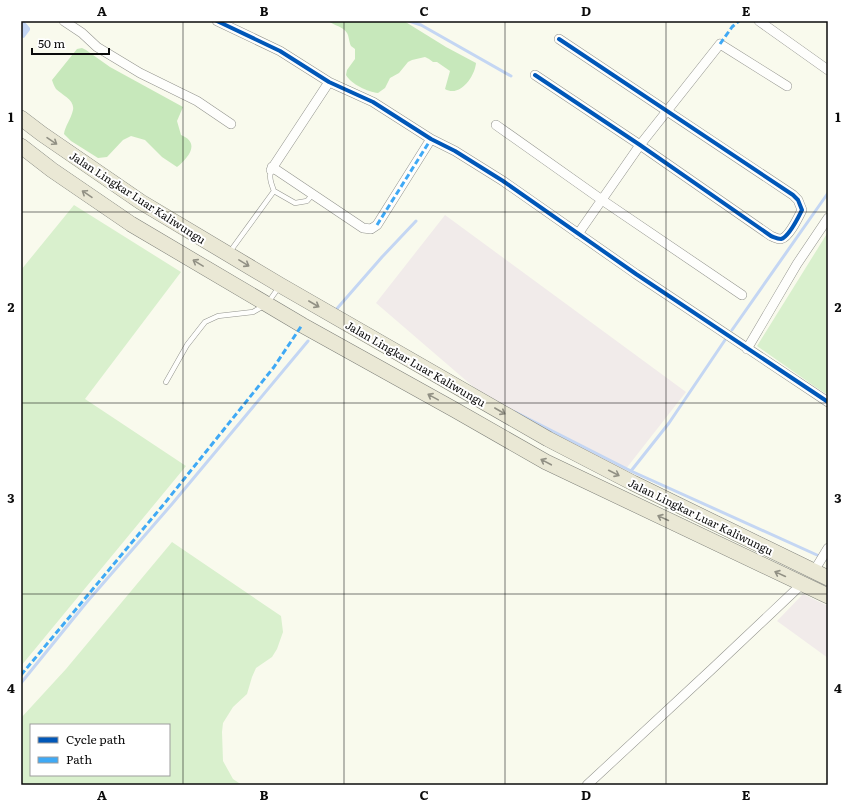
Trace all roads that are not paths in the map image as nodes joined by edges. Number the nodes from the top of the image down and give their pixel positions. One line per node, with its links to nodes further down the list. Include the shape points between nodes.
1 (64, 21): 11 (street, via 97,47 140,74 197,101)
2 (217, 21): 7 (street, via 280,51)
3 (759, 21): 5 (street)
4 (559, 39): 9 (street)
5 (828, 70)
6 (535, 75): 14 (street)
7 (329, 82): 13 (street, via 373,102); 16 (street)
8 (787, 86): 9 (street, via 720,44)
9 (666, 111): 14 (street); 14 (street, via 798,200 802,210 787,235 777,239 771,236)
10 (21, 118): 22 (highway, Jalan Lingkar Luar Kaliwungu, one-way to 22, via 141,202)
11 (231, 124)
12 (496, 125): 19 (street)
13 (431, 139): 18 (street, via 377,225 371,229 363,228); 21 (street, via 503,181)
14 (640, 145): 19 (street)
15 (21, 146): 25 (highway, Jalan Lingkar Luar Kaliwungu, one-way to 15, via 131,224)
16 (272, 169): 17 (lane, via 270,183); 18 (street)
17 (274, 191): 18 (lane, via 295,203 307,201); 22 (lane)
18 (313, 194)
19 (602, 200): 21 (street); 24 (street)
20 (828, 218): 26 (street)
21 (578, 234): 26 (street)
22 (229, 254): 23 (highway, Jalan Lingkar Luar Kaliwungu, one-way to 23)
23 (280, 285): 25 (lane); 29 (highway, Jalan Lingkar Luar Kaliwungu, one-way to 29, via 548,439 633,483)
24 (742, 295)
25 (267, 304): 27 (lane, via 253,312 218,316 205,322 187,345); 31 (highway, Jalan Lingkar Luar Kaliwungu, one-way to 25, via 546,462)
26 (747, 349): 28 (street)
27 (166, 382)
28 (828, 402)
29 (821, 558): 30 (highway, Jalan Lingkar Luar Kaliwungu)
30 (828, 578)
31 (802, 584): 32 (highway, Jalan Lingkar Luar Kaliwungu); 33 (street)
32 (828, 596)
33 (587, 785)

